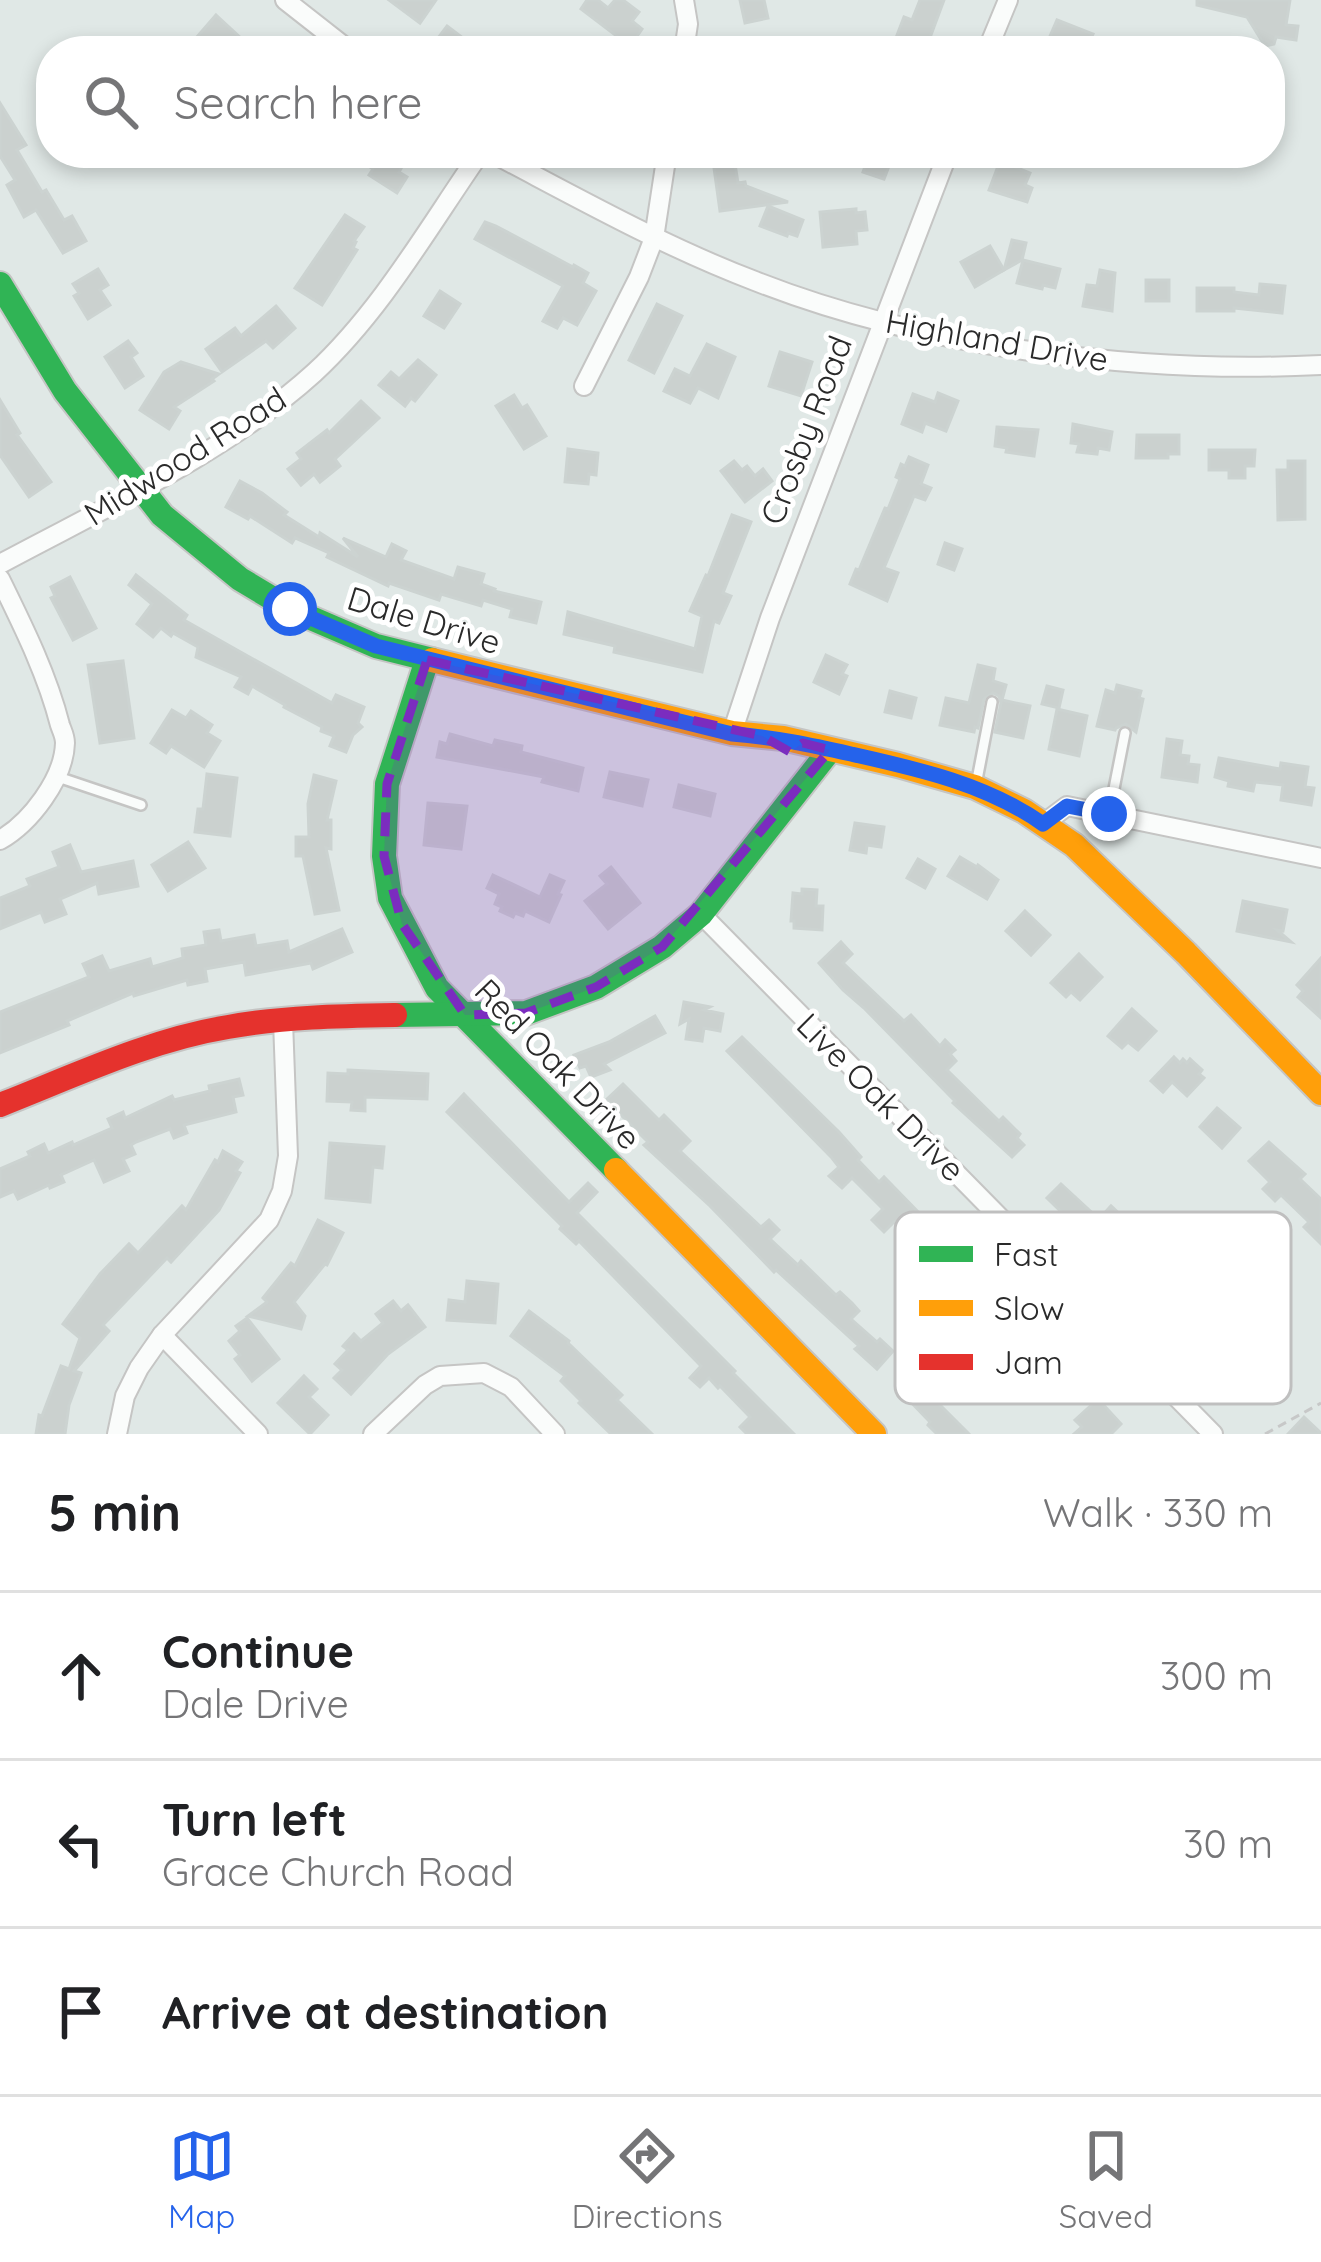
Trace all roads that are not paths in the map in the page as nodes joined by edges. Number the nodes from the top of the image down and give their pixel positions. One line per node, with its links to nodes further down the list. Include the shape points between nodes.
1 (285, 0): 4 (street)
2 (684, 0): 5 (street)
3 (1008, 0): 6 (street)
4 (331, 36)
5 (686, 36)
6 (993, 36)
7 (470, 168): 16 (street, Midwood Road, via 372,309 316,370 236,432)
8 (521, 168): 11 (street, Highland Drive)
9 (665, 168): 11 (street)
10 (942, 168): 13 (street, Crosby Road)
11 (654, 238): 13 (street, Highland Drive, via 758,283); 15 (street)
12 (0, 285): 16 (street, Dale Drive, via 65,391)
13 (882, 322): 14 (street, Highland Drive, via 1148,364); 22 (street, Crosby Road)
14 (1321, 365)
15 (584, 386)
16 (140, 489): 17 (street, Midwood Road); 19 (street, Dale Drive, via 193,542 290,609)
17 (0, 564)
18 (0, 579): 24 (street, via 56,706 65,742)
19 (427, 659): 22 (street, Dale Drive); 32 (street, Red Oak Drive, via 387,784 384,856 401,924 437,988)
20 (992, 702): 25 (lane)
21 (1125, 733): 27 (lane)
22 (732, 734): 23 (street, Dale Drive)
23 (830, 750): 25 (street, Dale Drive); 31 (street)
24 (56, 776): 26 (lane); 29 (street, via 41,804)
25 (975, 787): 28 (street, Dale Drive)
26 (141, 806)
27 (1109, 814): 28 (street, via 1067,806); 30 (street)
28 (1043, 824): 34 (street, Dale Drive, via 1186,953)
29 (0, 840)
30 (1321, 858)
31 (701, 914): 32 (street, via 596,987 526,1012); 36 (street, Live Oak Drive)
32 (464, 1015): 33 (street); 43 (street, Red Oak Drive)
33 (283, 1021): 35 (street, via 136,1051); 37 (street, via 282,1191 269,1220)
34 (1321, 1093)
35 (0, 1106)
36 (995, 1212)
37 (162, 1335): 39 (street, via 125,1396); 40 (street)
38 (1184, 1404): 44 (street, Live Oak Drive)
39 (117, 1434)
40 (258, 1434)
41 (373, 1434): 42 (street, via 440,1376 484,1372 511,1387)
42 (555, 1434)
43 (874, 1434)
44 (1214, 1434)

